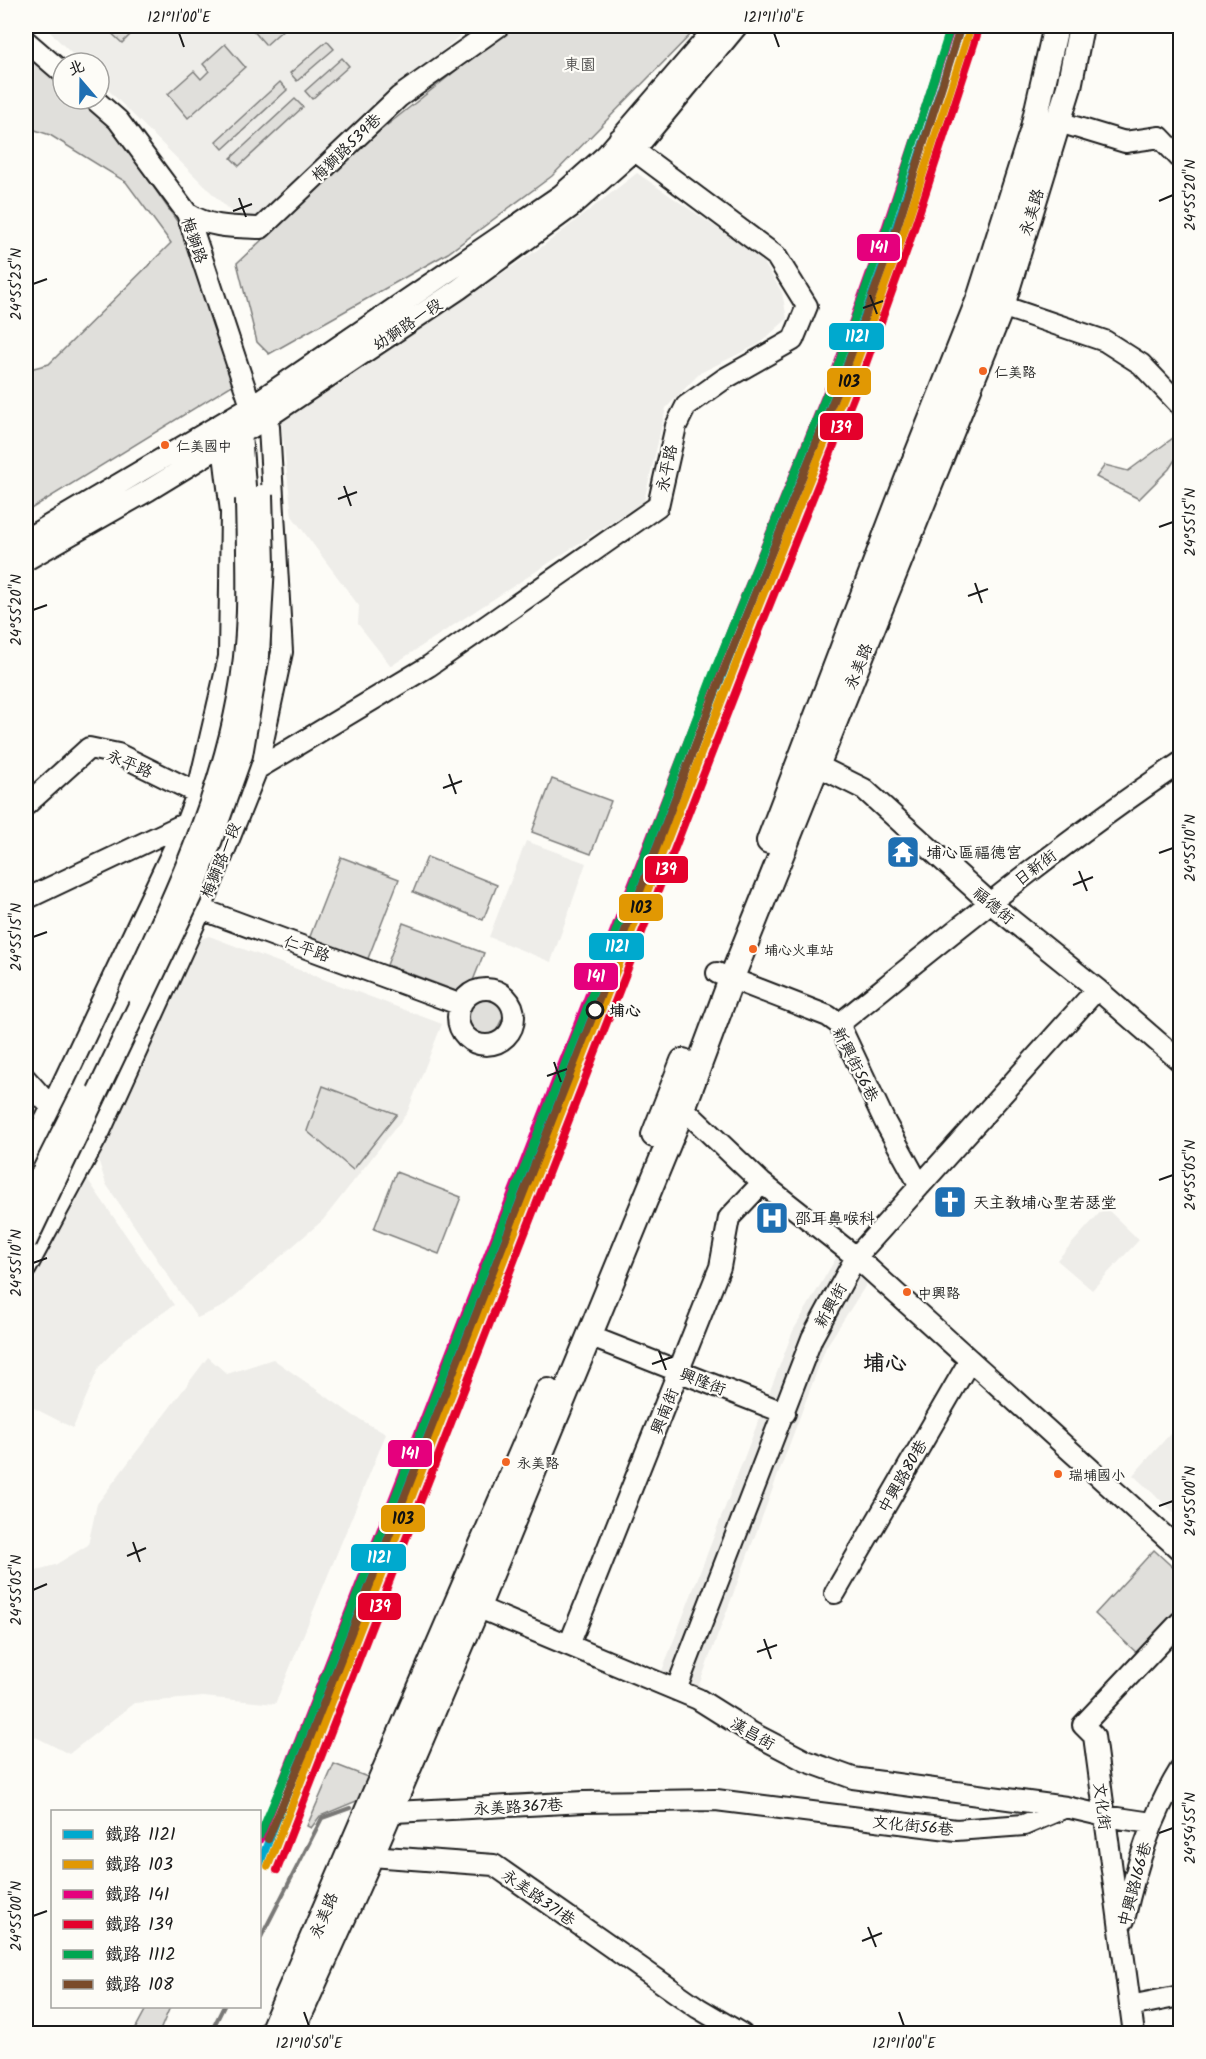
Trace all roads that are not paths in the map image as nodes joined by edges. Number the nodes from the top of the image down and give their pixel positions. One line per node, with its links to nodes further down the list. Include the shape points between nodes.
1 (499, 26): 12 (street, 梅獅路539巷, via 399,97 261,228 201,222)
2 (717, 26): 10 (street, 幼獅路一段)
3 (737, 26): 10 (street, 幼獅路一段)
4 (1056, 26): 9 (main road)
5 (1081, 26): 9 (main road, via 1070,87)
6 (26, 41): 7 (street)
7 (51, 63)
8 (108, 111): 12 (street, 梅獅路)
9 (1047, 118): 11 (street, via 1125,142 1160,137); 13 (main road, 永美路)
10 (626, 146): 15 (street, 幼獅路一段); 22 (street, 永平路, via 776,256 807,306 793,340 724,379 687,406 676,426 658,506 429,666)
11 (1180, 158)
12 (187, 213): 15 (street, 梅獅路)
13 (990, 302): 14 (street, via 1106,341 1141,364); 20 (main road, 永美路, via 910,472)
14 (1180, 405)
15 (257, 413): 16 (street, 梅獅路一段); 17 (street, 梅獅路一段); 18 (street, 幼獅路一段); 22 (street, 梅獅路一段, via 269,427 282,652)
16 (241, 434): 17 (street, 梅獅路一段); 19 (street); 23 (street, 梅獅路一段, via 225,462 231,512 229,657)
17 (254, 497): 42 (street, 梅獅路一段, bridge, via 240,685 212,800 108,1041); 43 (street, 梅獅路一段, bridge, via 264,564 259,655 242,755 194,890)
18 (26, 539)
19 (26, 560)
20 (810, 761): 28 (street, 福德街, via 864,789); 30 (main road, 永美路)
21 (1180, 763): 28 (street, 日新街, via 1125,799)
22 (257, 769): 23 (street); 29 (street, 梅獅路一段)
23 (206, 798): 24 (street, 永平路, via 118,754 89,748); 25 (street, 梅獅路一段)
24 (26, 805)
25 (186, 823): 26 (street, 梅獅路一段); 27 (street)
26 (154, 890): 29 (street, 仁平路); 37 (street, 梅獅路一段)
27 (26, 899)
28 (989, 902): 31 (street, 福德街); 33 (street, 日新街)
29 (201, 909): 32 (street, 仁平路); 45 (street, 梅獅路一段, via 100,1131)
30 (725, 975): 33 (street, 新興街56巷, via 828,1016); 36 (main road, 永美路)
31 (1097, 989): 34 (street, 福德街); 40 (street, 新興街)
32 (460, 1005)
33 (839, 1024): 40 (street, 新興街56巷)
34 (1180, 1061)
35 (26, 1079): 37 (street)
36 (675, 1105): 39 (street); 41 (main road, 永美路)
37 (51, 1107): 38 (street, 梅獅路一段)
38 (26, 1161)
39 (762, 1183): 44 (street); 48 (street, 興南街, via 729,1218 720,1267)
40 (920, 1186): 44 (street, 新興街)
41 (635, 1202): 46 (main road, 永美路); 52 (main road, 永美路)
42 (26, 1203)
43 (26, 1242)
44 (856, 1257): 47 (street); 49 (street, 新興街, via 812,1338)
45 (26, 1268)
46 (589, 1336): 48 (street, 興隆街); 52 (main road, 永美路)
47 (970, 1360): 50 (street); 51 (street, 中興路80巷)
48 (679, 1372): 49 (street, 興隆街); 54 (street, 興南街)
49 (785, 1413): 55 (street, 新興街)
50 (1180, 1550)
51 (835, 1593)
52 (468, 1603): 54 (street, 漢昌街); 59 (main road, 永美路)
53 (1180, 1622): 60 (street, 文化街, via 1083,1725 1095,1736)
54 (569, 1645): 55 (street, 漢昌街)
55 (676, 1690): 58 (street, 漢昌街, via 806,1761 853,1779)
56 (1180, 1770): 61 (street, 中興路166巷)
57 (670, 1799): 58 (street, 文化街56巷, via 716,1800 956,1830 1024,1825); 59 (street, 永美路367巷)
58 (1066, 1807): 60 (street)
59 (378, 1813): 62 (main road, 永美路)
60 (1105, 1816): 61 (street); 63 (street, 文化街)
61 (1152, 1823): 63 (street, 中興路166巷)
62 (361, 1853): 66 (main road, 永美路); 67 (main road, 永美路); 68 (street, 永美路371巷, via 494,1865 698,2008)
63 (1120, 1935): 65 (street, 文化街)
64 (1180, 1996): 65 (street)
65 (1130, 2006): 69 (street, 文化街)
66 (270, 2034)
67 (291, 2034)
68 (742, 2034)
69 (1134, 2034)

